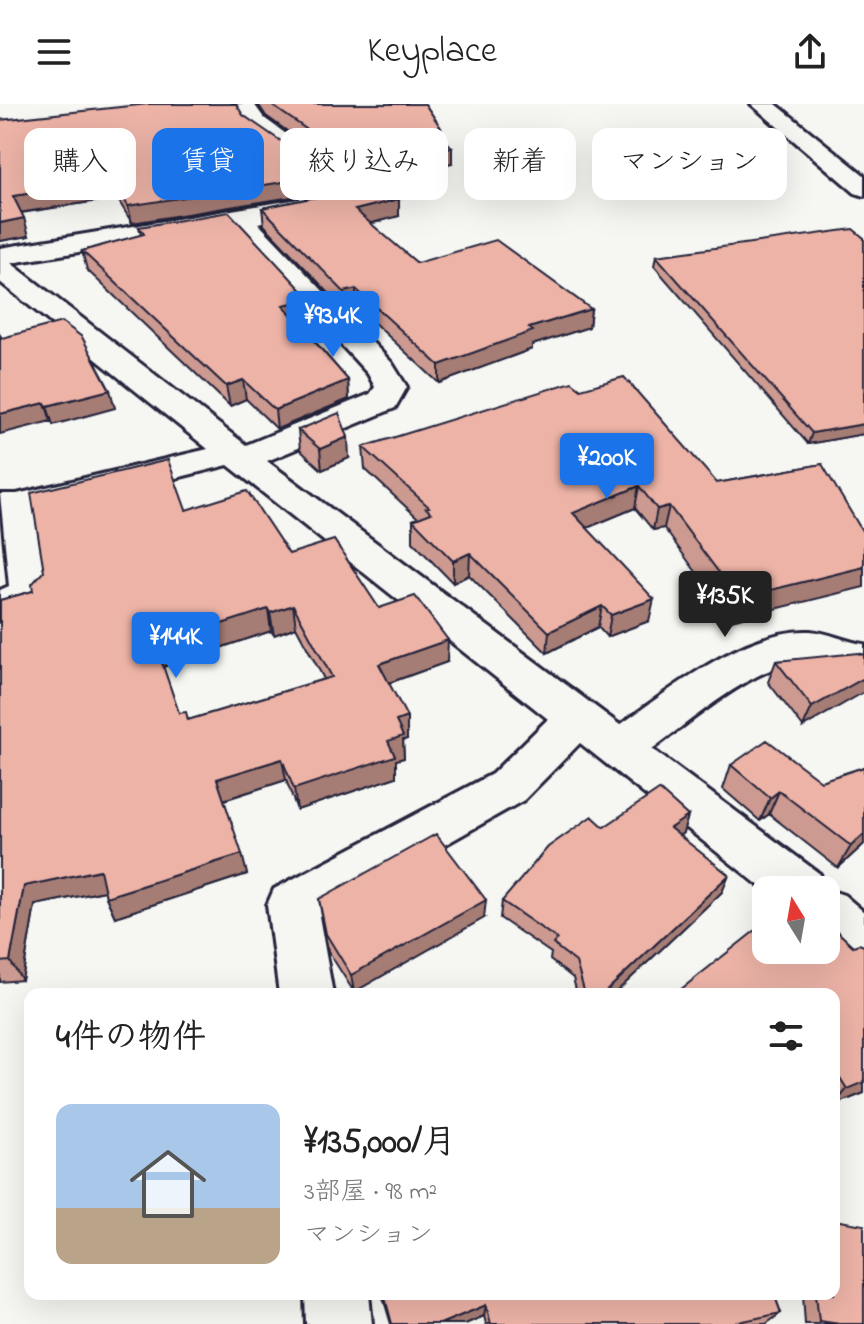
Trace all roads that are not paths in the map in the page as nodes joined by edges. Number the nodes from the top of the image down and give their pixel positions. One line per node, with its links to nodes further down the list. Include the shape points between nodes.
1 (243, 104): 4 (street, via 255,123 322,171 327,188 308,205)
2 (762, 104): 3 (street)
3 (864, 188)
4 (241, 220): 5 (street); 7 (street, via 391,387 383,401)
5 (0, 256)
6 (0, 268): 7 (street)
7 (238, 456): 8 (street); 11 (street)
8 (8, 506): 9 (street, via 30,592)
9 (0, 607)
10 (864, 659): 12 (street, via 808,645 763,655)
11 (579, 716): 12 (street); 16 (street, via 508,787 292,905)
12 (621, 748): 13 (street)
13 (784, 876)
14 (840, 923): 15 (street)
15 (864, 944)
16 (305, 988)
17 (337, 1300): 18 (street)
18 (339, 1324)

